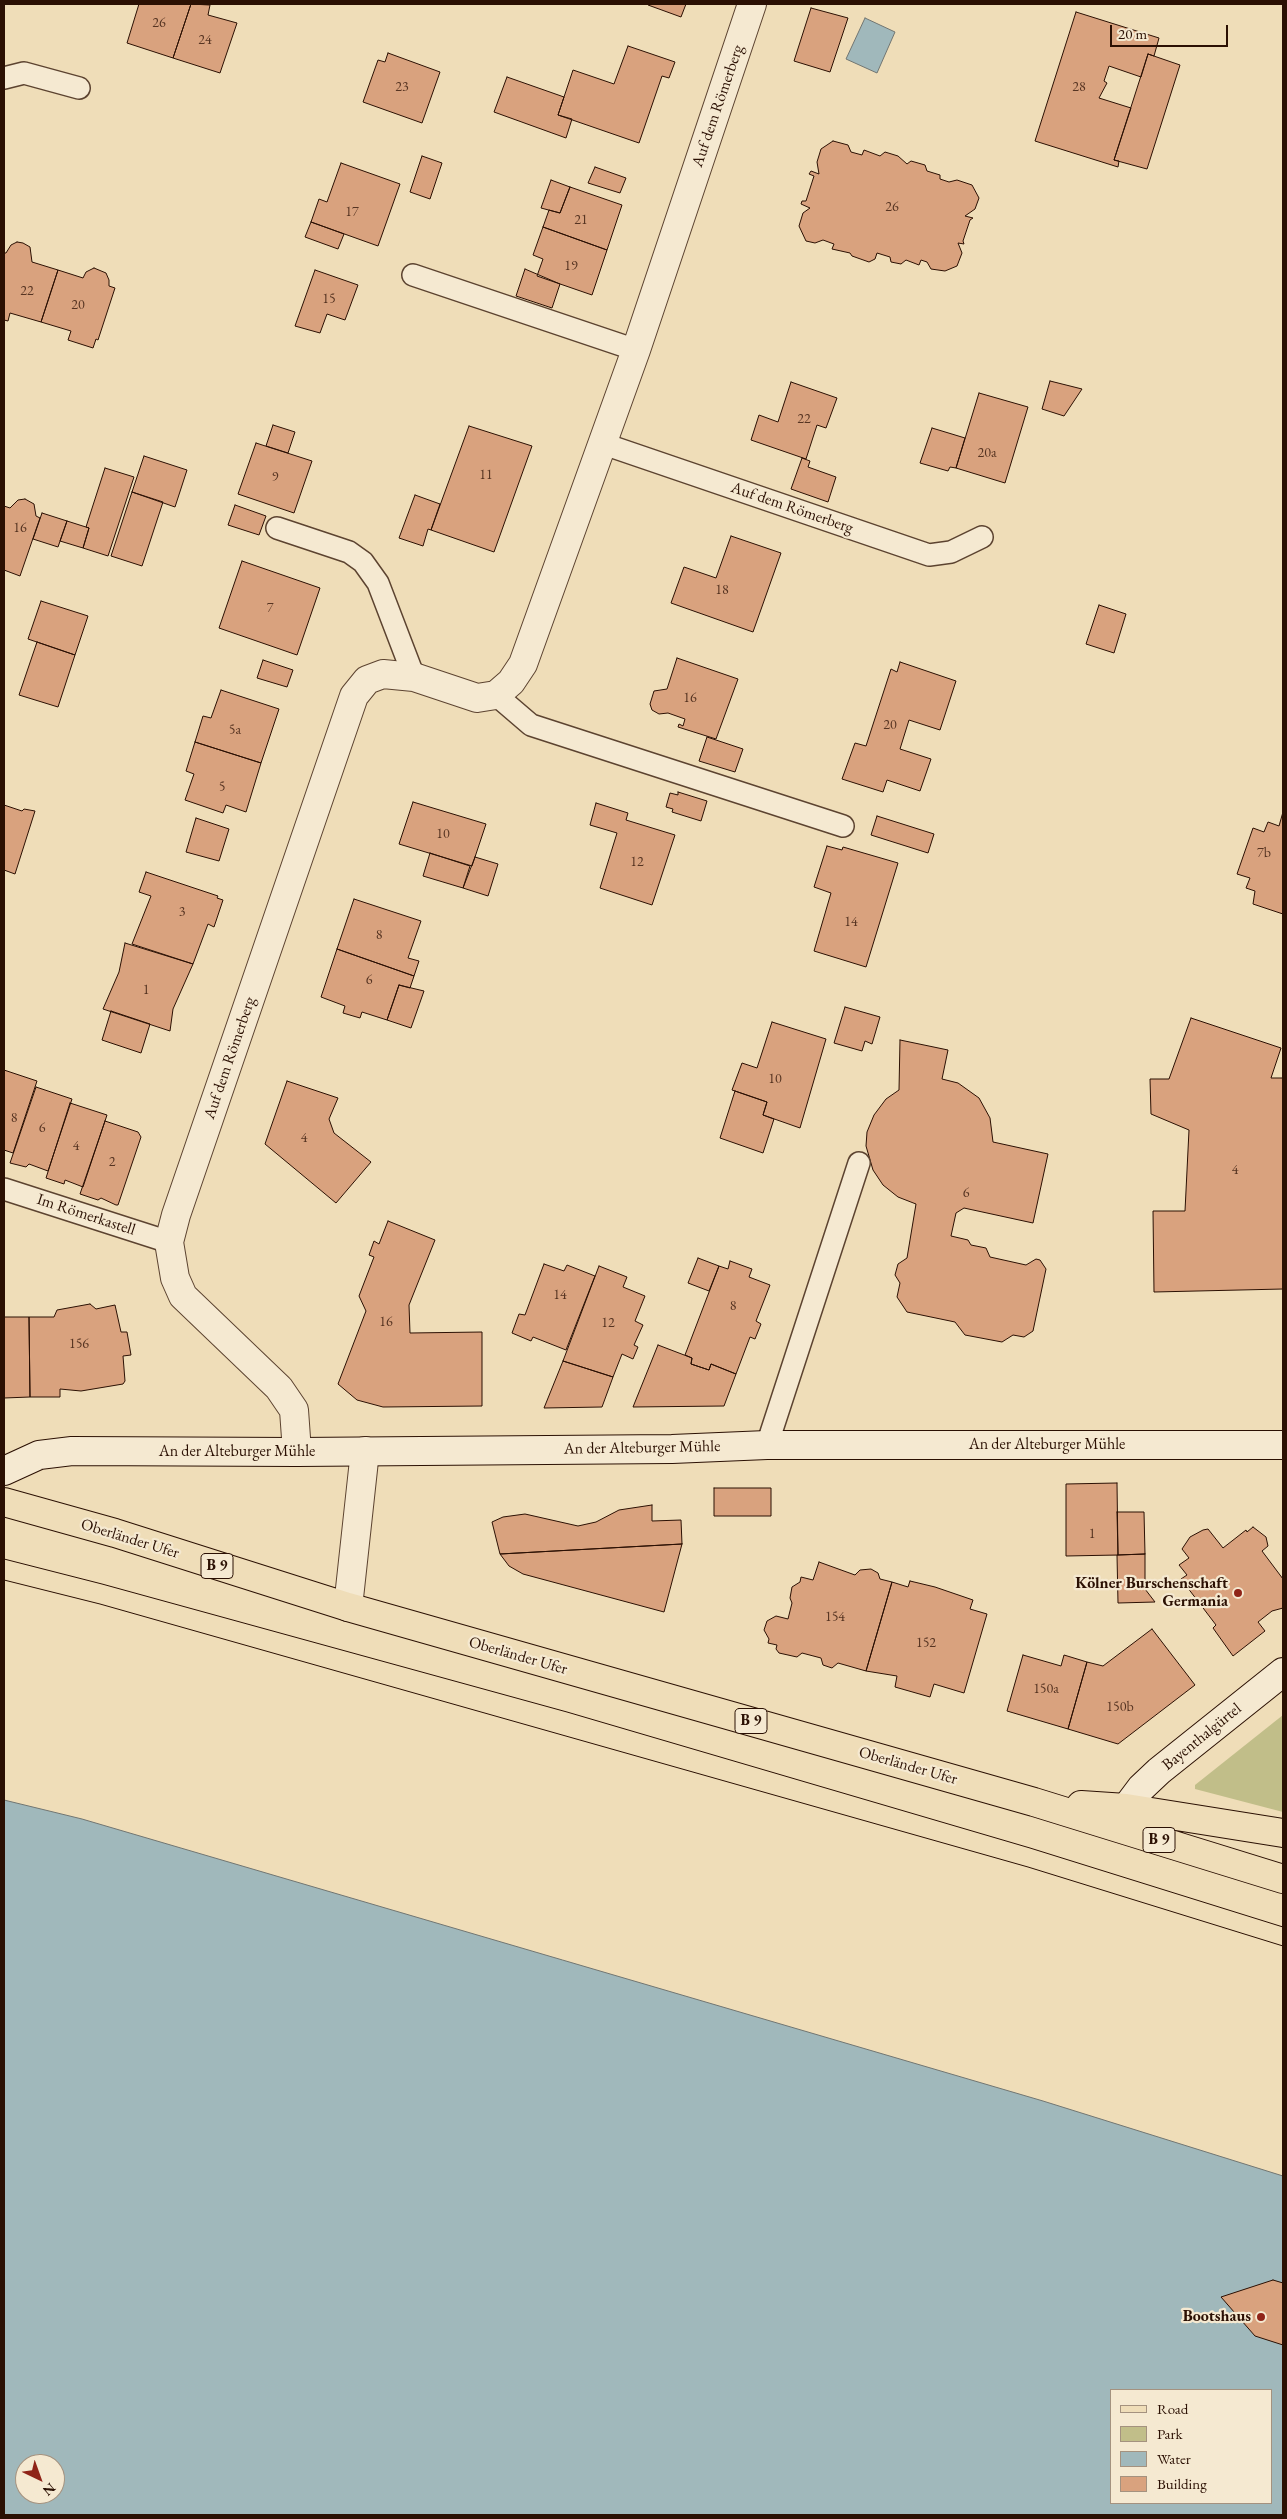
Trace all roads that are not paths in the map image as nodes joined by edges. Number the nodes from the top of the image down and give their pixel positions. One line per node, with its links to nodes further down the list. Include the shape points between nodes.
1 (752, 4): 5 (street, Auf dem Römerberg)
2 (4, 78): 3 (lane, via 24,73)
3 (79, 88)
4 (413, 275): 5 (lane)
5 (636, 350): 6 (street, Auf dem Römerberg)
6 (601, 443): 8 (lane, Auf dem Römerberg, via 929,555 951,552); 10 (street, Auf dem Römerberg, via 523,664 511,682)
7 (277, 528): 9 (lane, via 349,552 363,562 378,582)
8 (982, 537)
9 (414, 677): 10 (street, Auf dem Römerberg, via 477,698); 14 (street, Auf dem Römerberg, via 383,674 367,680 354,696)
10 (496, 695): 11 (lane, via 531,725)
11 (843, 826)
12 (859, 1163): 15 (lane)
13 (4, 1189): 14 (lane, Im Römerkastell)
14 (169, 1242): 18 (street, Auf dem Römerberg, via 175,1278 183,1296 279,1388 294,1410)
15 (767, 1445): 16 (street, An der Alteburger Mühle); 17 (street, An der Alteburger Mühle, via 672,1449)
16 (1283, 1445)
17 (364, 1451): 18 (street, An der Alteburger Mühle); 21 (street)
18 (298, 1452): 19 (street, An der Alteburger Mühle, via 72,1451 39,1455)
19 (4, 1470)
20 (4, 1502): 21 (main road, Oberländer Ufer / B 9, via 115,1533)
21 (348, 1607): 23 (main road, Oberländer Ufer / B 9)
22 (1283, 1672): 24 (street, Bayenthalgürtel, via 1159,1771)
23 (1034, 1802): 24 (main road, Oberländer Ufer / B 9); 26 (main road, Oberländer Ufer / B 9)
24 (1126, 1808): 25 (main road, Oberländer Ufer / B 9)
25 (1283, 1833)
26 (1283, 1879)

